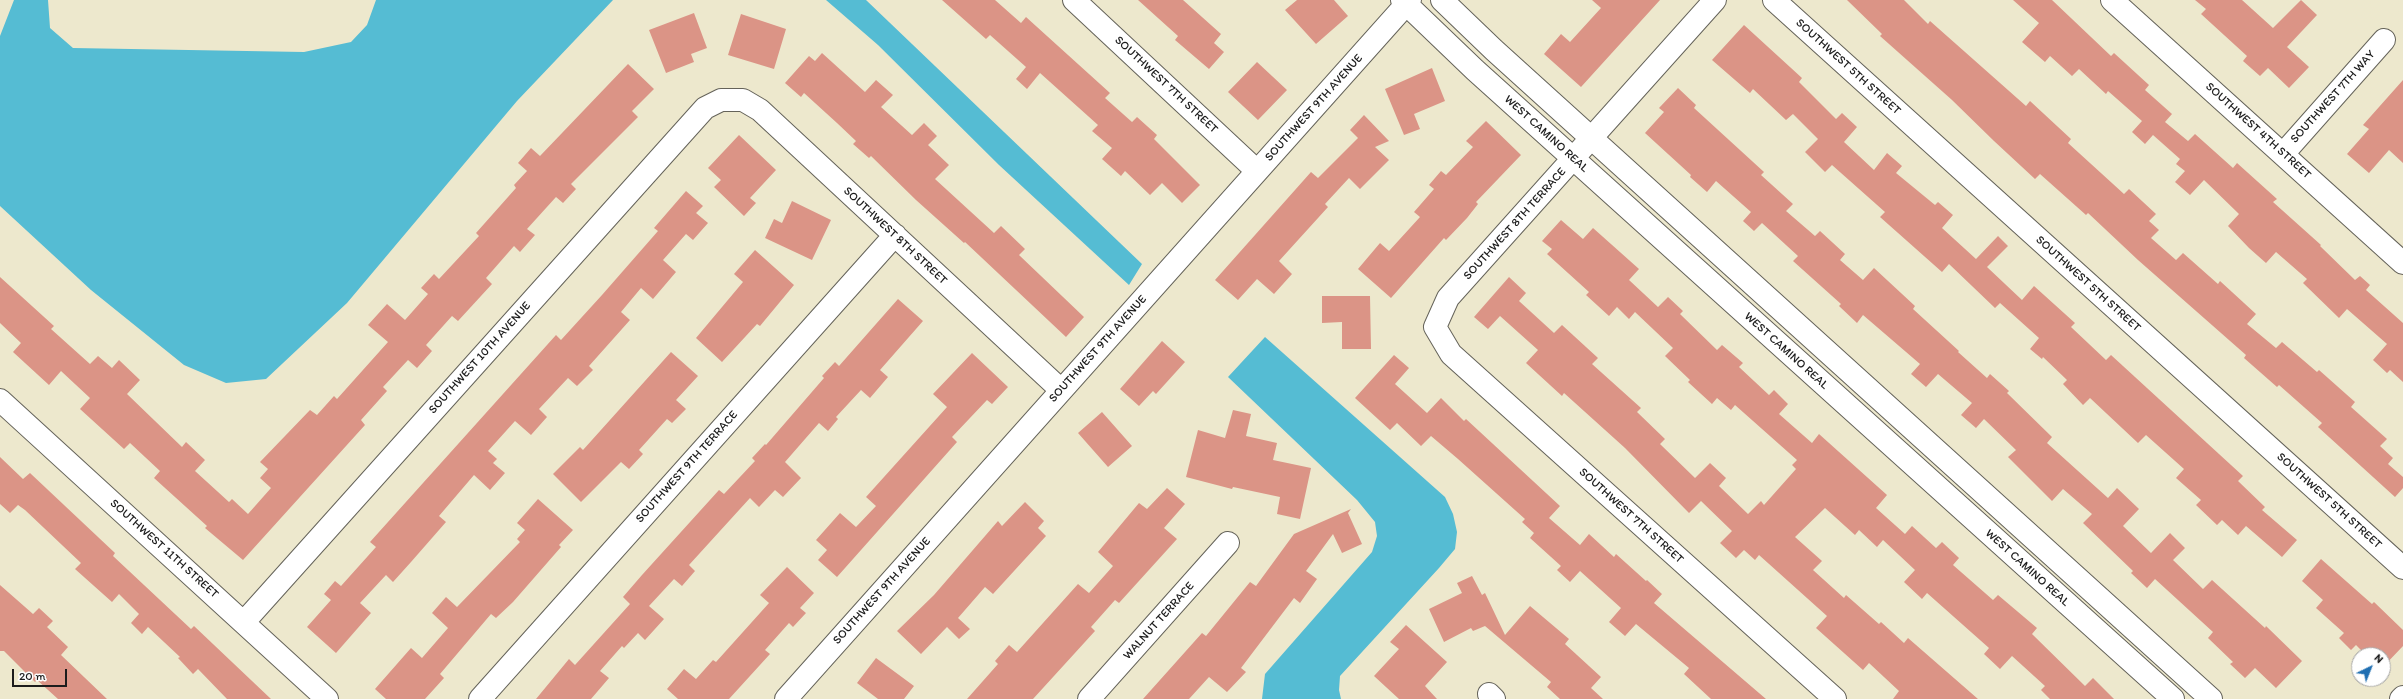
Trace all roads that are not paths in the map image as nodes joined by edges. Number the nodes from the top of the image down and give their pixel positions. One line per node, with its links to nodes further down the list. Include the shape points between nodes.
1 (1074, 0): 12 (street, SOUTHWEST 7TH STREET)
2 (1442, 0): 9 (street)
3 (1715, 0): 9 (street, SOUTHWEST 8TH TERRACE)
4 (1774, 0): 21 (street, SOUTHWEST 5TH STREET)
5 (2112, 0): 10 (street, SOUTHWEST 4TH STREET)
6 (1406, 1): 11 (street, WEST CAMINO REAL); 12 (street, SOUTHWEST 9TH AVENUE)
7 (2384, 40): 10 (street, SOUTHWEST 7TH WAY)
8 (721, 100): 13 (street, SOUTHWEST 8TH STREET, via 743,100 760,110); 22 (street, SOUTHWEST 10TH AVENUE, via 705,108)
9 (1591, 138): 11 (street, SOUTHWEST 8TH TERRACE); 18 (street)
10 (2282, 154): 14 (street, SOUTHWEST 4TH STREET)
11 (1573, 158): 15 (street, SOUTHWEST 8TH TERRACE, via 1448,298); 19 (street, WEST CAMINO REAL)
12 (1257, 171): 16 (street, SOUTHWEST 9TH AVENUE)
13 (895, 235): 16 (street, SOUTHWEST 8TH STREET); 24 (street, SOUTHWEST 9TH TERRACE)
14 (2403, 263)
15 (1435, 327): 27 (street, SOUTHWEST 7TH STREET, via 1451,354)
16 (1061, 390): 25 (street, SOUTHWEST 9TH AVENUE)
17 (0, 400): 22 (street, SOUTHWEST 11TH STREET)
18 (1939, 452): 19 (street); 29 (street)
19 (1921, 473): 28 (street, WEST CAMINO REAL)
20 (1228, 543): 26 (street, WALNUT TERRACE)
21 (2403, 568)
22 (244, 622): 23 (street, SOUTHWEST 11TH STREET)
23 (327, 699)
24 (480, 699)
25 (786, 699)
26 (1089, 699)
27 (1835, 699)
28 (2173, 699)
29 (2211, 699)

